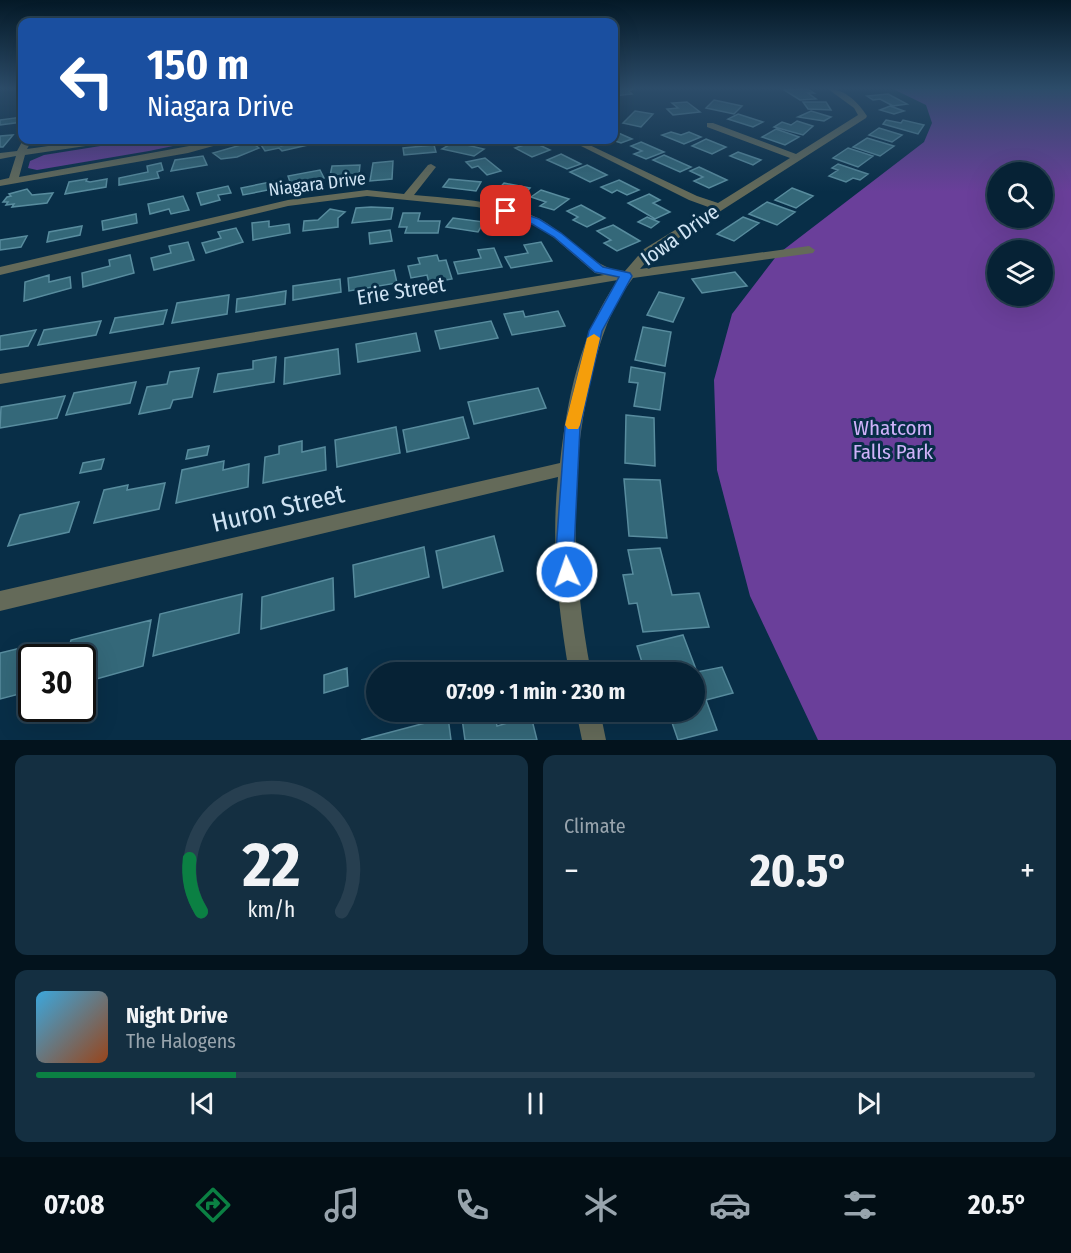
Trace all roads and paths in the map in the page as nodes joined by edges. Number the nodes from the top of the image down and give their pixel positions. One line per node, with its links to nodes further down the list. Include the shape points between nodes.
1 (851, 124): 9 (street, Iowa Drive)
2 (710, 125): 9 (street)
3 (26, 144): 7 (street)
4 (80, 144): 7 (street)
5 (214, 144): 11 (street)
6 (581, 144): 14 (street)
7 (21, 153): 8 (street); 11 (street)
8 (0, 156)
9 (798, 158): 14 (street, Iowa Drive)
10 (431, 167): 13 (street)
11 (13, 181): 12 (street)
12 (0, 183)
13 (407, 196): 16 (street, Niagara Drive, via 367,193 288,203); 17 (street, Niagara Drive, via 477,204 535,221 599,270)
14 (719, 207): 17 (street, Iowa Drive, via 648,252)
15 (809, 250): 17 (street, Erie Street)
16 (0, 271)
17 (626, 276): 18 (street, Erie Street); 19 (street, Iowa Drive, via 596,331 572,427)
18 (0, 379)
19 (568, 468): 20 (street, Huron Street); 21 (street, Iowa Drive, via 565,551)
20 (0, 601)
21 (578, 662)
22 (590, 722): 23 (street)
23 (594, 740)

